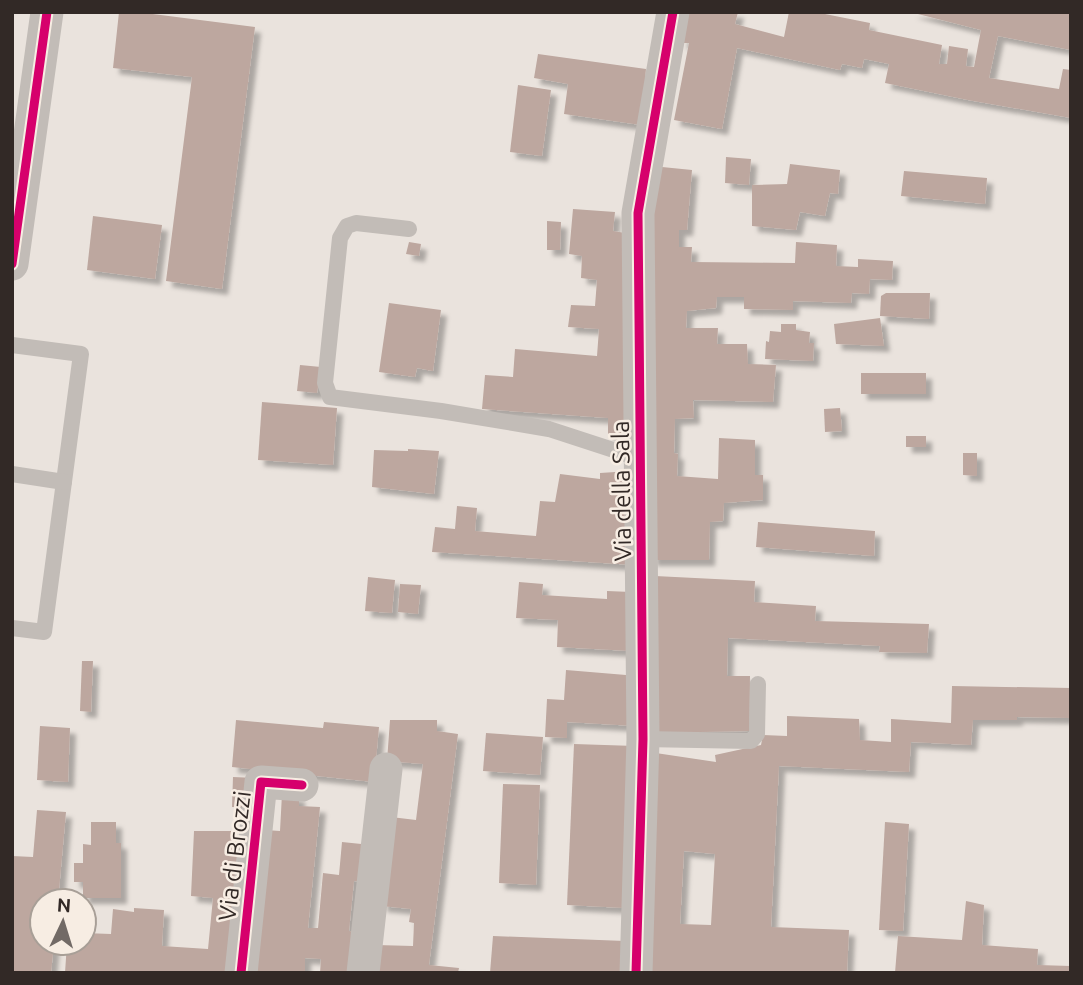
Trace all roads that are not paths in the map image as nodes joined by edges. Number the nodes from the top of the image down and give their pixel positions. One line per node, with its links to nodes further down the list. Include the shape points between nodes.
1 (47, 12): 4 (street)
2 (673, 12): 6 (street, Via della Sala, via 638,213)
3 (408, 229): 6 (lane, via 356,223 347,226 340,238 325,383 330,397 549,429)
4 (12, 264)
5 (12, 345): 8 (lane, via 81,354)
6 (641, 460): 11 (street, Via della Sala)
7 (12, 474): 8 (lane)
8 (64, 482): 9 (lane, via 44,632)
9 (12, 628)
10 (758, 684): 11 (lane, via 757,734 751,741)
11 (643, 739): 16 (street, Via della Sala)
12 (386, 769): 15 (street)
13 (302, 785): 14 (street, Via di Brozzi, via 261,782)
14 (242, 973)
15 (363, 973)
16 (636, 973)

